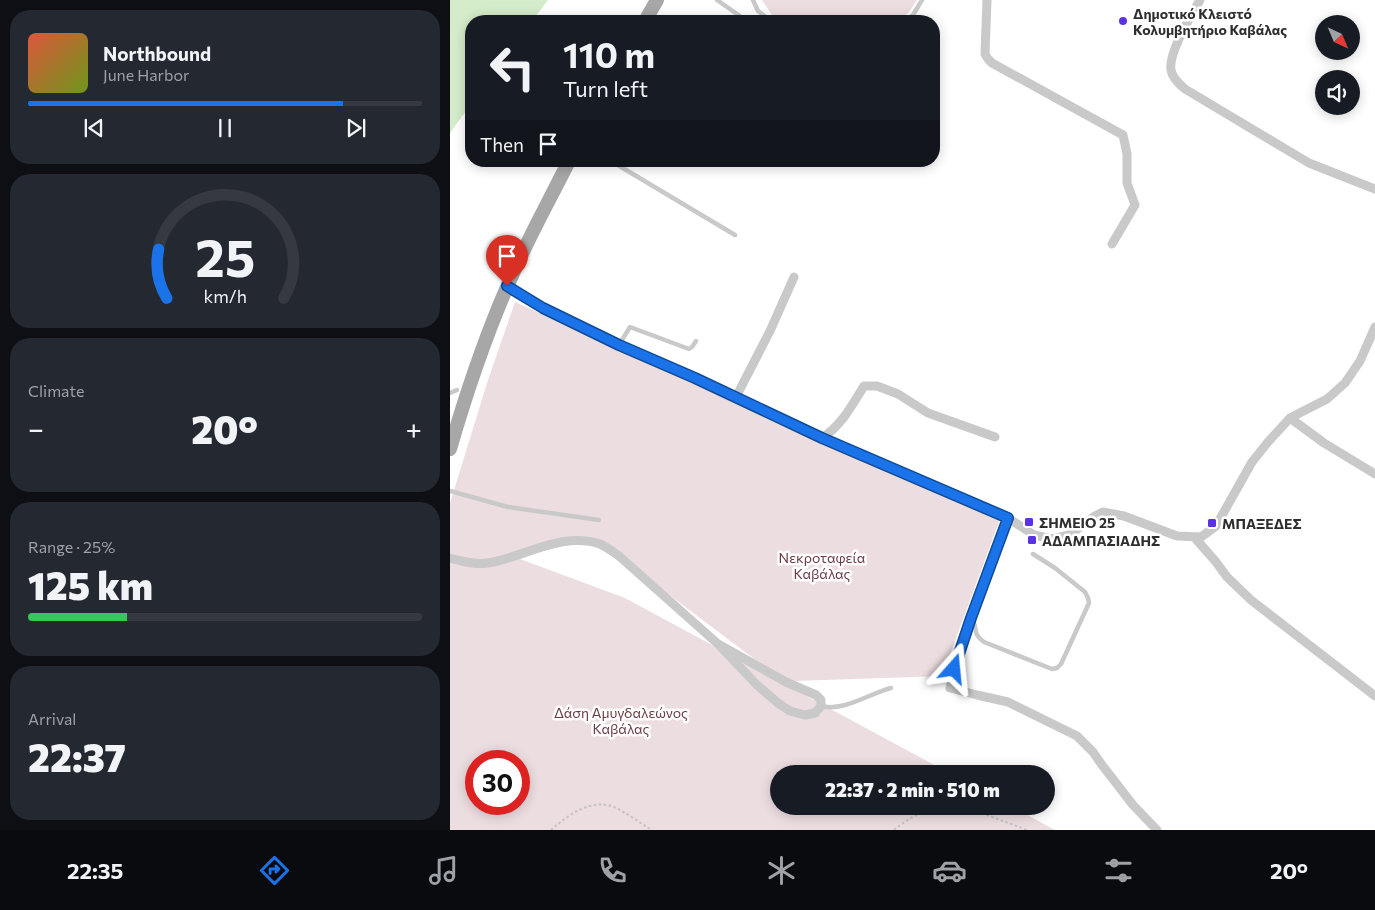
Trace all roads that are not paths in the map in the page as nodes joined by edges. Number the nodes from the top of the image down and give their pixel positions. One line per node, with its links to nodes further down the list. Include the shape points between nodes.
1 (657, 0): 7 (main road)
2 (717, 0): 8 (lane)
3 (753, 0): 9 (lane)
4 (922, 0): 10 (lane)
5 (988, 0): 15 (street, via 985,54 988,59 1123,135 1127,184 1135,205)
6 (1200, 0): 13 (street, via 1170,58 1176,80 1185,89 1309,163)
7 (650, 15)
8 (738, 15)
9 (763, 15)
10 (913, 15)
11 (566, 167): 17 (main road)
12 (621, 167): 14 (lane)
13 (1375, 188)
14 (735, 235)
15 (1112, 244)
16 (794, 277): 23 (street)
17 (507, 286): 20 (street, via 543,308); 27 (main road)
18 (1375, 327): 24 (street, via 1360,361 1344,383 1327,399)
19 (696, 340): 20 (lane, via 689,349 630,328)
20 (619, 345): 23 (street)
21 (457, 390): 22 (lane)
22 (450, 393)
23 (736, 397): 26 (street)
24 (1290, 418): 28 (street); 32 (street, via 1252,462 1216,526)
25 (995, 436): 26 (street, via 928,413 898,394 876,386 864,386 845,416)
26 (822, 438): 30 (street)
27 (450, 449)
28 (1375, 474)
29 (450, 491): 31 (lane, via 508,507)
30 (1008, 518): 32 (street, via 1034,535 1052,539 1069,535 1095,516 1111,512 1177,536); 35 (street)
31 (599, 520)
32 (1195, 538): 38 (street, via 1251,600)
33 (1033, 554): 35 (lane, via 1055,568 1088,598 1089,603 1061,664 1052,669 984,642 978,638)
34 (450, 558): 36 (street, via 487,563 568,541 586,540 602,545 619,556)
35 (971, 618): 40 (street, via 950,688 1008,702 1077,736)
36 (718, 644): 39 (street, via 816,695); 39 (street, via 757,685 790,712 805,715 815,713)
37 (891, 688): 39 (lane, via 842,707)
38 (1375, 696)
39 (821, 706)
40 (1157, 830)

